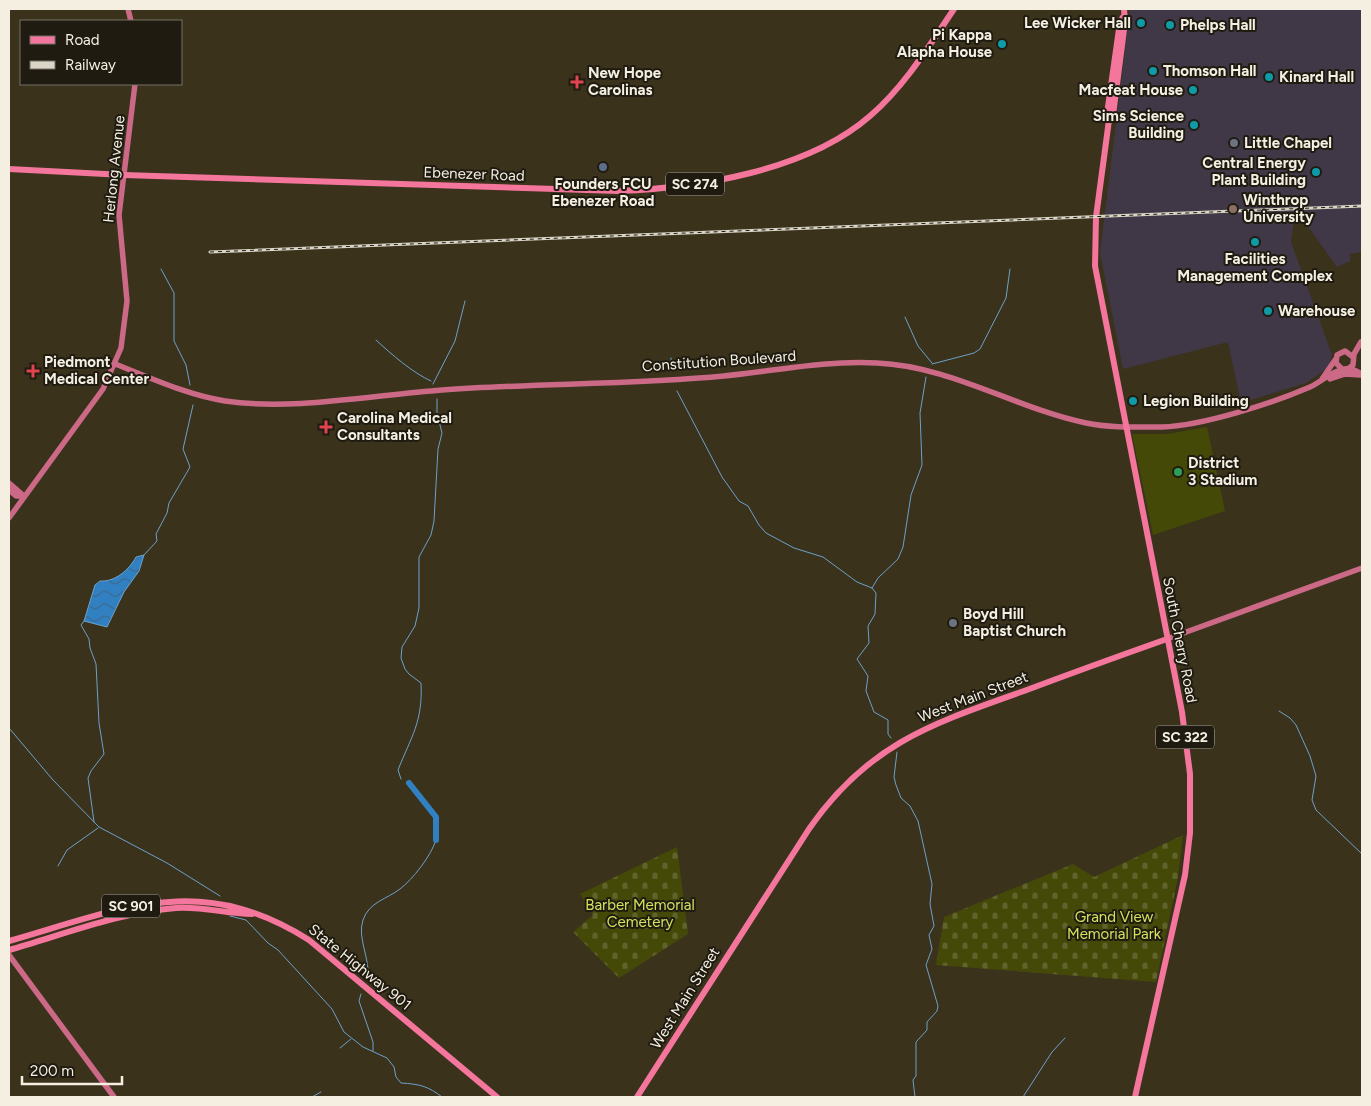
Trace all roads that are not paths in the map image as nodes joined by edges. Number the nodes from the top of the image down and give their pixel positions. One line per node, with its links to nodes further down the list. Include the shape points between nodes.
1 (954, 9): 5 (main road, Ebenezer Road / SC 274, via 892,96 868,118 828,145 756,170 677,186 611,190)
2 (1124, 9): 14 (main road, South Cherry Road, via 1107,114 1109,120 1096,216 1095,249 1097,282)
3 (135, 85): 5 (street, Herlong Avenue)
4 (9, 169): 5 (main road, Ebenezer Road / SC 274)
5 (124, 175): 10 (street, Herlong Avenue, via 119,215 127,313)
6 (1362, 341): 7 (street, Constitution Boulevard); 9 (street, Constitution Boulevard)
7 (1348, 352): 8 (street, Constitution Boulevard, via 1340,353); 9 (street)
8 (1335, 360): 11 (street, via 1337,366); 13 (street, Constitution Boulevard)
9 (1353, 360): 11 (street, Constitution Boulevard); 12 (street)
10 (115, 364): 14 (street, Constitution Boulevard, via 211,398 285,404 451,389 720,376 875,362 926,370 1088,424); 17 (street, Herlong Avenue, via 95,401)
11 (1345, 369): 12 (street); 13 (street, Constitution Boulevard)
12 (1362, 373): 13 (street, via 1345,374)
13 (1318, 383): 14 (street, Constitution Boulevard, via 1198,422 1167,427)
14 (1126, 427): 20 (main road, South Cherry Road)
15 (9, 483): 17 (street)
16 (9, 490): 17 (street, via 16,496)
17 (24, 496): 18 (street, Herlong Avenue)
18 (9, 518)
19 (1362, 568): 20 (street, West Main Street)
20 (1167, 639): 27 (main road, West Main Street, via 943,720 891,748 856,774 826,806 800,842); 28 (main road, South Cherry Road / SC 322, via 1182,712 1190,774 1190,834 1184,882)
21 (256, 914): 22 (main road, State Highway 901 / SC 901, via 241,907 210,902 152,902); 23 (main road, SC 901, via 209,909 153,910); 26 (main road, State Highway 901 / SC 901, via 309,940)
22 (9, 941)
23 (9, 950)
24 (9, 955): 25 (street)
25 (114, 1097)
26 (497, 1097)
27 (637, 1097)
28 (1135, 1097)

